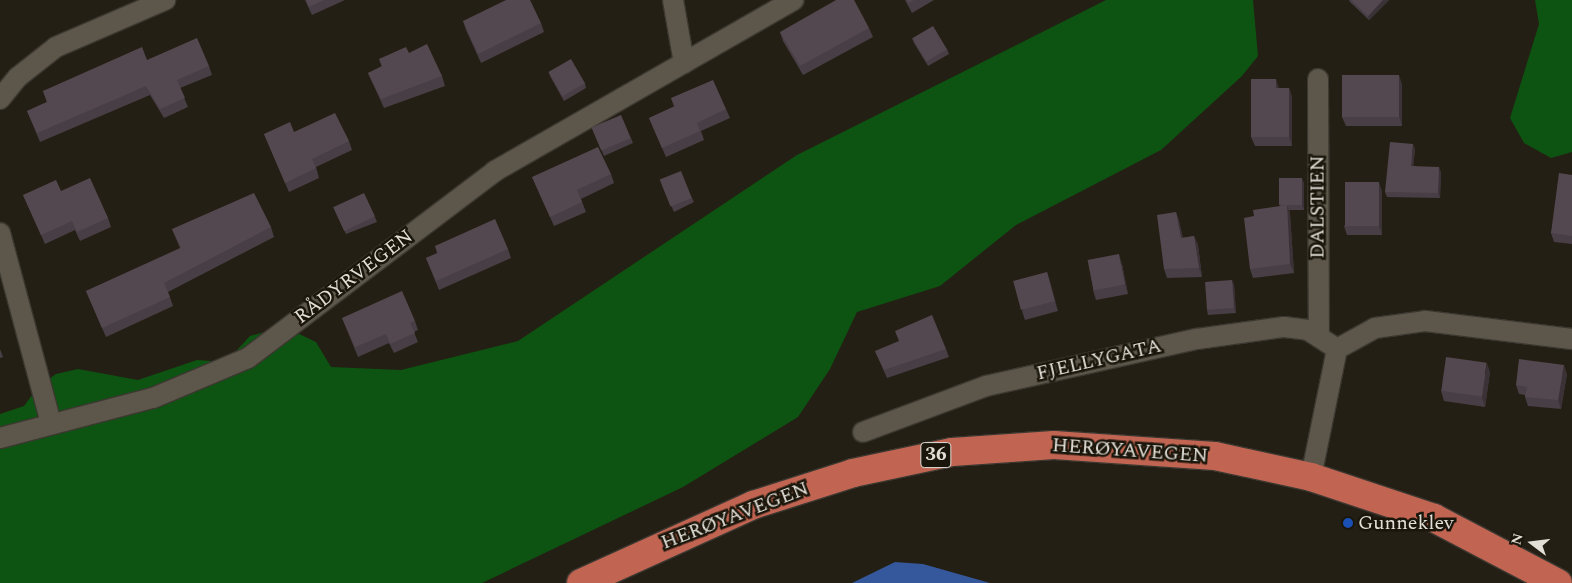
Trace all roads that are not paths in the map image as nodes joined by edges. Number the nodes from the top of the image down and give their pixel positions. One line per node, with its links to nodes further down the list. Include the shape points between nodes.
1 (165, 0): 6 (street, via 56,47 18,77)
2 (673, 0): 4 (street)
3 (793, 0): 4 (street, RÅDYRVEGEN)
4 (684, 63): 11 (street, RÅDYRVEGEN, via 495,171 248,358 153,398)
5 (1318, 79): 8 (street, DALSTIEN)
6 (0, 99)
7 (0, 233): 11 (street)
8 (1319, 336): 10 (street, FJELLYGATA); 12 (street, FJELLYGATA, via 1284,327 1259,329 1097,358 942,400)
9 (1572, 338): 10 (street, via 1425,321 1375,328)
10 (1337, 349): 14 (street)
11 (51, 423): 13 (street, RÅDYRVEGEN)
12 (863, 432)
13 (0, 438)
14 (1311, 477): 15 (highway, HERØYAVEGEN / 36, via 1215,456 1111,446 952,452 853,473 752,505); 16 (highway, HERØYAVEGEN / 36, via 1434,518)
15 (581, 583)
16 (1558, 583)

